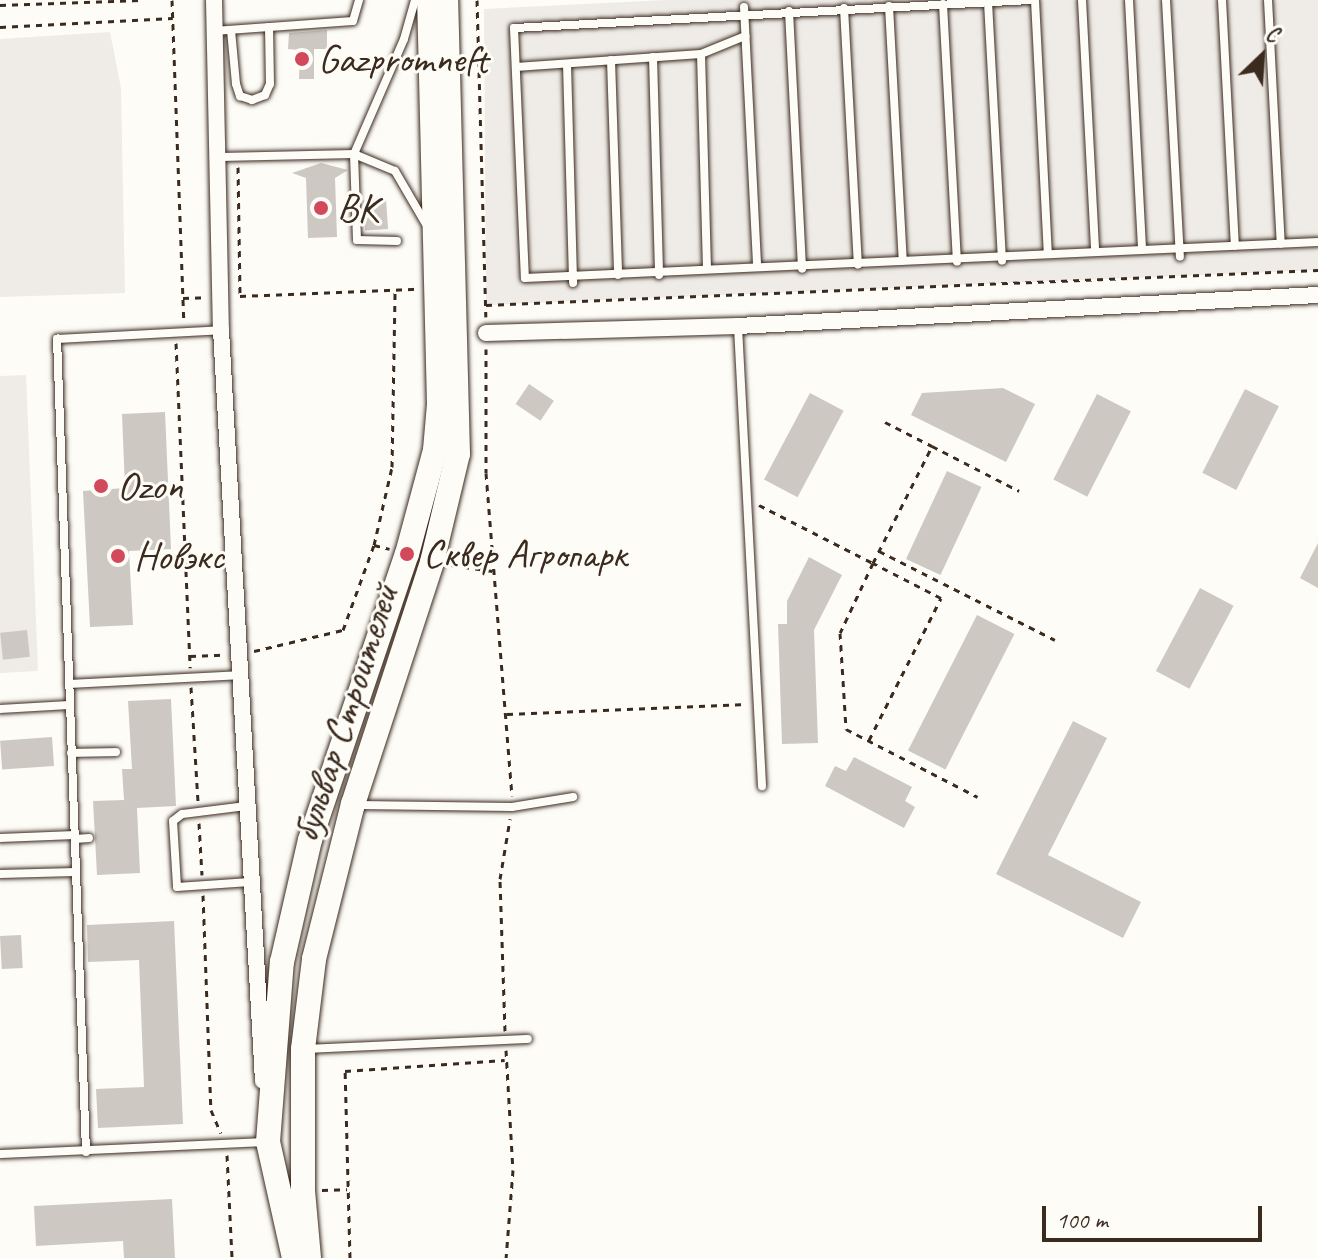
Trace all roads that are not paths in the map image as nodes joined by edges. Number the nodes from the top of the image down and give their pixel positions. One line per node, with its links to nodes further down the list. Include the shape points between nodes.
1 (214, 0): 21 (street, бульвар Строителей)
2 (359, 0): 20 (lane, via 353,21)
3 (415, 0): 28 (lane, via 404,39)
4 (429, 0): 30 (main road, бульвар Строителей)
5 (446, 0): 49 (main road, бульвар Строителей)
6 (774, 0): 18 (lane)
7 (1033, 0): 13 (lane); 38 (lane)
8 (1082, 0): 36 (lane)
9 (1129, 0): 35 (lane)
10 (1166, 0): 37 (lane)
11 (1222, 0): 34 (lane)
12 (1268, 0): 33 (lane)
13 (988, 2): 14 (lane); 39 (lane)
14 (943, 4): 15 (lane); 40 (lane)
15 (889, 6): 16 (lane); 41 (lane)
16 (844, 8): 19 (lane); 42 (lane)
17 (744, 10): 18 (lane); 22 (lane); 27 (lane, via 514,28)
18 (775, 11): 19 (lane)
19 (789, 11): 44 (lane)
20 (269, 27): 21 (lane); 21 (lane, via 270,84 265,95 252,100 240,96)
21 (223, 30): 29 (street, бульвар Строителей)
22 (745, 36): 23 (lane); 43 (lane)
23 (701, 54): 24 (lane); 45 (lane)
24 (653, 57): 25 (lane); 46 (lane)
25 (611, 60): 26 (lane); 47 (lane)
26 (567, 64): 27 (lane); 48 (lane)
27 (516, 67): 48 (lane, via 525,278)
28 (354, 154): 29 (lane); 30 (lane, via 395,171); 31 (lane, via 357,240)
29 (221, 157): 52 (street, бульвар Строителей)
30 (433, 239): 49 (main road, бульвар Строителей)
31 (397, 241)
32 (1318, 242): 33 (lane)
33 (1281, 244): 34 (lane)
34 (1235, 246): 37 (lane)
35 (1142, 250): 36 (lane); 37 (lane)
36 (1095, 252): 38 (lane)
37 (1180, 252)
38 (1048, 254): 39 (lane)
39 (1002, 258): 40 (lane)
40 (957, 260): 41 (lane)
41 (903, 261): 42 (lane)
42 (858, 264): 44 (lane)
43 (757, 267): 44 (lane); 45 (lane)
44 (802, 267)
45 (707, 269): 46 (lane)
46 (659, 273): 47 (lane)
47 (618, 275): 48 (lane)
48 (573, 279)
49 (445, 288): 54 (main road, бульвар Строителей)
50 (1318, 295): 51 (street)
51 (738, 326): 53 (street); 61 (lane)
52 (221, 330): 55 (street, бульвар Строителей); 56 (lane, via 57,339)
53 (486, 333): 54 (lane)
54 (447, 336): 63 (main road, бульвар Строителей, via 428,483); 64 (main road, бульвар Строителей, via 460,408 453,486)
55 (238, 675): 56 (lane); 65 (street, бульвар Строителей)
56 (69, 684): 57 (lane)
57 (69, 705): 58 (lane); 60 (lane)
58 (0, 709)
59 (116, 752): 60 (lane)
60 (71, 753): 66 (lane)
61 (762, 786)
62 (573, 797): 64 (lane, via 512,807)
63 (323, 798): 64 (street); 73 (main road, бульвар Строителей)
64 (353, 804): 75 (main road, бульвар Строителей, via 314,959)
65 (246, 806): 71 (street, бульвар Строителей); 71 (lane, via 199,811 173,821 177,887)
66 (75, 837): 67 (lane); 68 (lane); 69 (lane)
67 (0, 838)
68 (89, 838)
69 (75, 872): 70 (lane); 78 (lane)
70 (0, 874)
71 (250, 882): 72 (street, бульвар Строителей)
72 (257, 957): 73 (street); 76 (street, бульвар Строителей)
73 (282, 962): 76 (main road, бульвар Строителей)
74 (528, 1039): 75 (lane)
75 (303, 1049): 77 (main road, бульвар Строителей)
76 (268, 1142): 77 (street); 78 (lane); 80 (main road, бульвар Строителей)
77 (302, 1143): 81 (main road, бульвар Строителей)
78 (86, 1152): 79 (lane)
79 (0, 1154)
80 (294, 1258)
81 (309, 1258)

